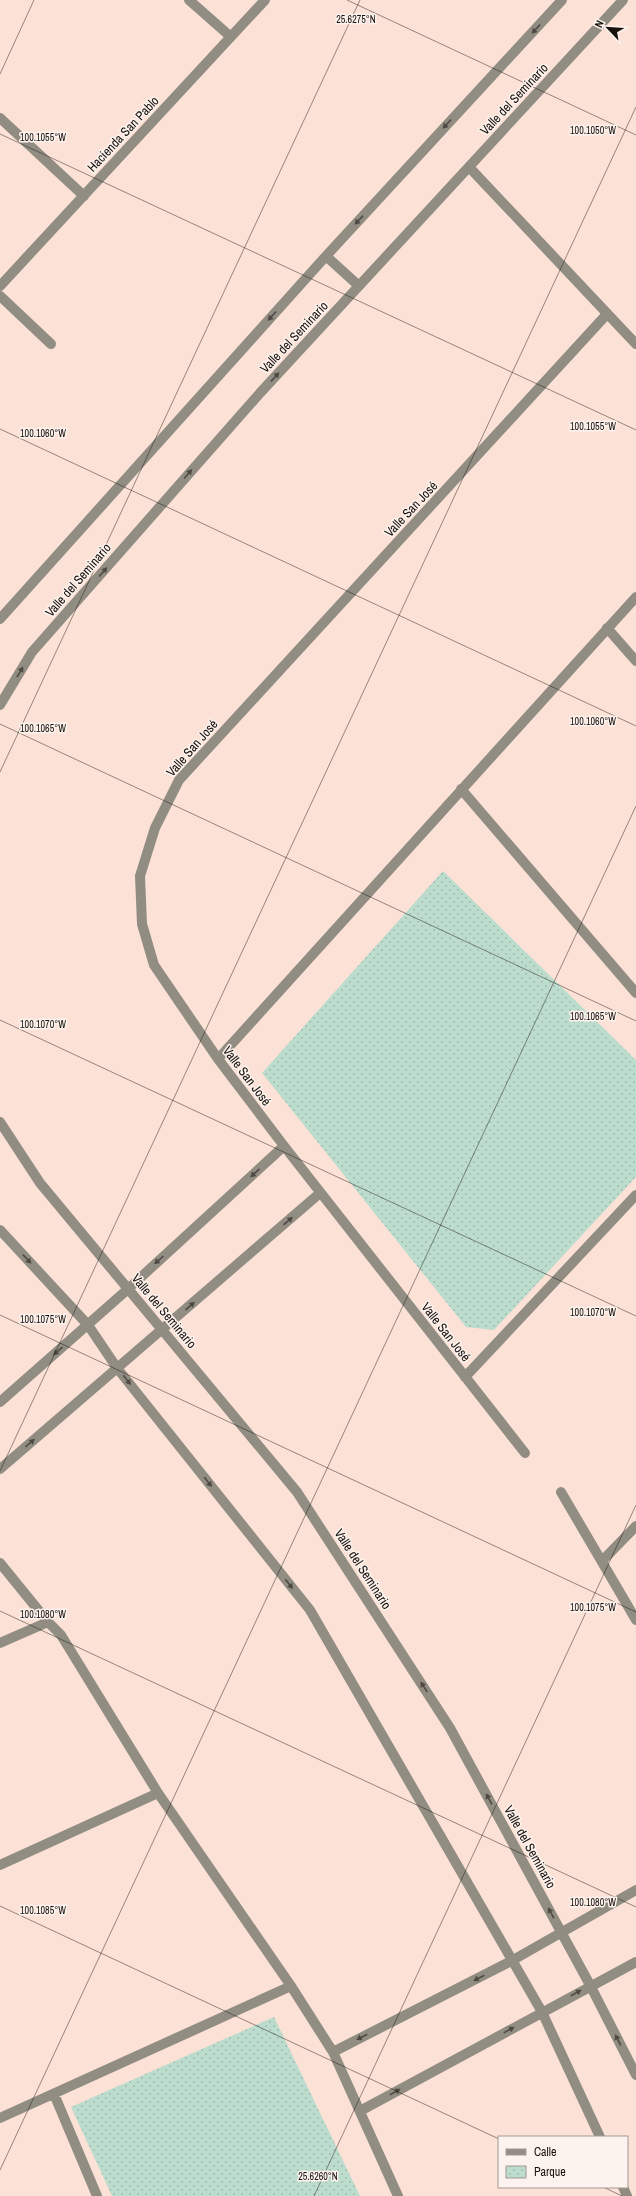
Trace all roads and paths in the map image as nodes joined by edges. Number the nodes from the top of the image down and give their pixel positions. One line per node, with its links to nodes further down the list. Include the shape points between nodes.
1 (189, 0): 5 (street)
2 (265, 0): 5 (street, Hacienda San Pablo)
3 (562, 0): 9 (street, one-way to 9)
4 (623, 0): 7 (street, Valle del Seminario)
5 (231, 37): 8 (street, Hacienda San Pablo)
6 (0, 118): 8 (street)
7 (468, 167): 11 (street, Valle del Seminario); 13 (street)
8 (84, 196): 10 (street, Hacienda San Pablo)
9 (326, 256): 11 (street); 17 (street, one-way to 17)
10 (0, 286)
11 (359, 286): 20 (street, Valle del Seminario, one-way to 11, via 32,652 260,392)
12 (0, 296): 14 (street)
13 (607, 314): 15 (street); 23 (street, Valle San José, via 179,780 155,828 140,876 142,924 154,965)
14 (51, 344)
15 (636, 344)
16 (636, 597): 18 (street)
17 (0, 619)
18 (607, 628): 19 (street); 21 (street)
19 (636, 661)
20 (0, 705)
21 (461, 790): 22 (street); 23 (street)
22 (636, 992)
23 (218, 1059): 25 (street, Valle San José)
24 (0, 1122): 29 (street, Valle del Seminario, via 40,1183)
25 (284, 1146): 26 (street, Valle San José); 29 (street, one-way to 29)
26 (320, 1193): 31 (street, one-way to 26); 33 (street, Valle San José)
27 (636, 1195): 33 (street)
28 (0, 1230): 30 (street, one-way to 30)
29 (128, 1289): 30 (street); 31 (street, Valle del Seminario)
30 (88, 1325): 32 (street); 34 (street, one-way to 34)
31 (163, 1330): 32 (street); 47 (street, Valle del Seminario, one-way to 31, via 450,1728 297,1492)
32 (117, 1368): 36 (street, one-way to 32); 48 (street, one-way to 48, via 310,1610)
33 (465, 1377): 35 (street, Valle San José)
34 (0, 1402)
35 (525, 1453)
36 (0, 1469)
37 (561, 1492): 39 (street)
38 (636, 1526): 39 (street)
39 (602, 1561): 41 (street)
40 (0, 1563): 42 (street)
41 (636, 1620)
42 (48, 1622): 43 (street); 44 (street, via 61,1635)
43 (0, 1643)
44 (158, 1793): 45 (street); 51 (street)
45 (0, 1865)
46 (636, 1890): 47 (street)
47 (562, 1933): 48 (street); 50 (street, Valle del Seminario)
48 (513, 1960): 52 (street); 53 (street, one-way to 53)
49 (636, 1962): 50 (street)
50 (590, 1985): 52 (street, one-way to 50); 54 (street, Valle del Seminario, one-way to 50)
51 (291, 1986): 53 (street); 55 (street)
52 (542, 2012): 56 (street, one-way to 52); 58 (street)
53 (333, 2052): 56 (street)
54 (636, 2075)
55 (54, 2094): 57 (street); 59 (street)
56 (360, 2111): 60 (street)
57 (0, 2118)
58 (600, 2136)
59 (97, 2196)
60 (398, 2196)

